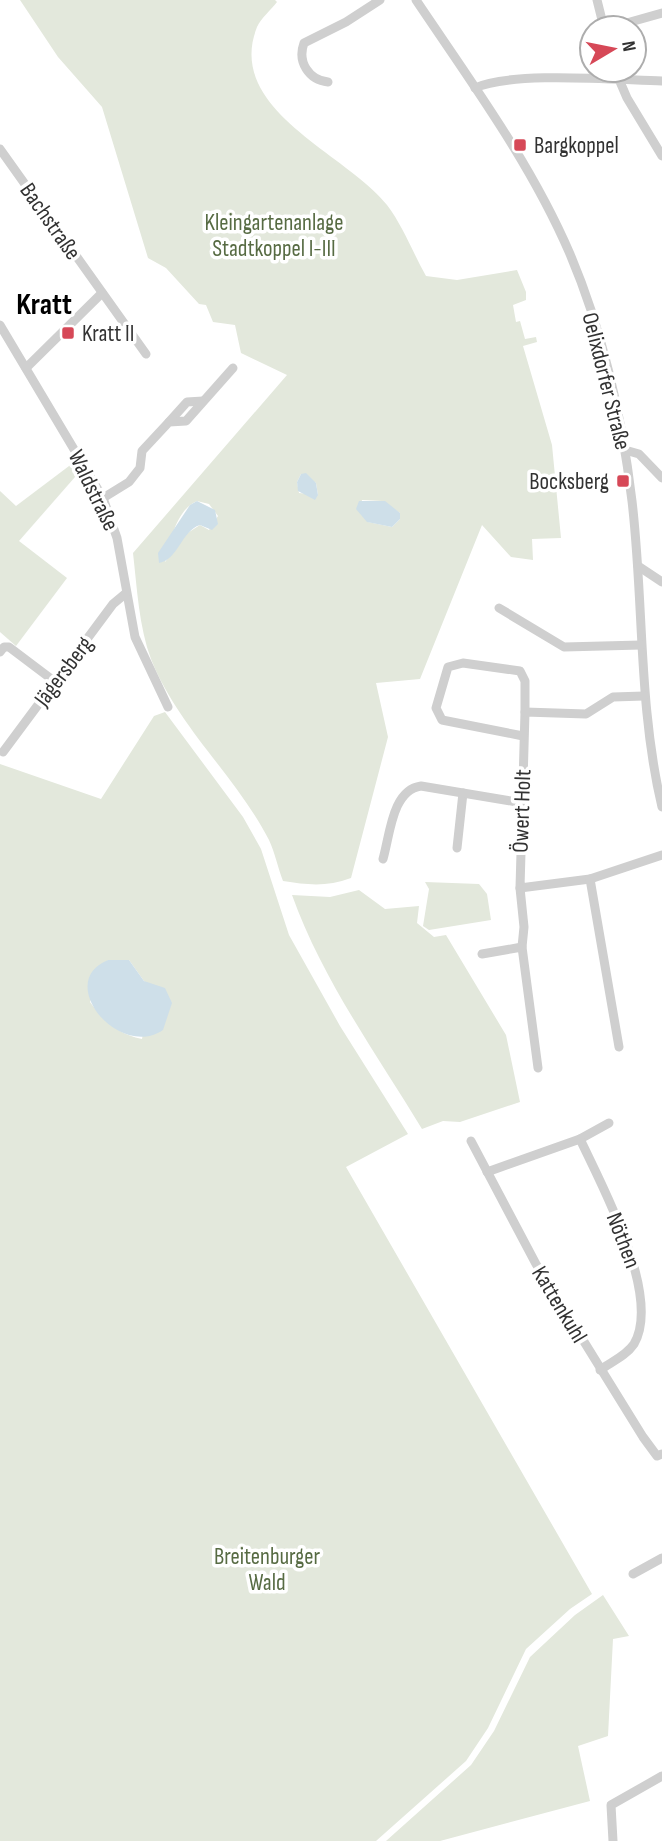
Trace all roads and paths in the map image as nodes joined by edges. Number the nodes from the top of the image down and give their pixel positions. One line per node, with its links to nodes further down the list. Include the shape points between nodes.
1 (380, 0): 4 (street, via 304,43 301,53 307,69 316,80)
2 (416, 0): 6 (street, Oelixdorfer Straße)
3 (578, 80): 6 (street, via 497,81)
4 (328, 82)
5 (620, 84): 8 (street)
6 (475, 89): 14 (street, Oelixdorfer Straße, via 532,177 570,255 604,356)
7 (0, 149): 9 (street, Bachstraße)
8 (662, 156)
9 (102, 293): 11 (street, Bachstraße); 12 (street)
10 (0, 325): 12 (street, Waldstraße)
11 (146, 354)
12 (26, 368): 16 (street, Waldstraße)
13 (233, 368): 16 (street, via 186,421 169,422 142,451 140,468 129,482)
14 (625, 450): 15 (street, via 639,454); 17 (street, Oelixdorfer Straße)
15 (660, 472)
16 (103, 498): 19 (street, Waldstraße, via 117,538)
17 (638, 566): 18 (street); 21 (street, Oelixdorfer Straße)
18 (662, 582)
19 (125, 594): 23 (street, Jägersberg); 25 (street, Waldstraße, via 141,653)
20 (499, 608): 21 (street, via 564,647)
21 (641, 645): 24 (street, Oelixdorfer Straße)
22 (0, 652): 23 (street, via 9,647)
23 (54, 681): 28 (street, Jägersberg)
24 (644, 696): 26 (street, via 613,697 586,714); 31 (street, Oelixdorfer Straße)
25 (168, 707)
26 (525, 712): 27 (street, Öwert Holt); 27 (street, Öwert Holt, via 525,681 520,671 463,663 448,667 436,708 442,720)
27 (523, 736): 30 (street, Öwert Holt)
28 (4, 752)
29 (463, 793): 30 (street); 32 (street); 34 (street, via 421,786 405,791)
30 (523, 803): 36 (street, Öwert Holt)
31 (662, 807)
32 (457, 848)
33 (662, 855): 35 (street, Öwert Holt)
34 (383, 859)
35 (590, 879): 36 (street, Öwert Holt); 39 (street)
36 (520, 888): 37 (street)
37 (522, 947): 38 (street); 40 (street)
38 (481, 954)
39 (619, 1046)
40 (538, 1068)
41 (609, 1123): 42 (street)
42 (580, 1139): 44 (street); 45 (street, Nöthen, via 625,1238 644,1305 642,1329 633,1346)
43 (471, 1141): 44 (street, Kattenkuhl)
44 (487, 1172): 45 (street, Kattenkuhl)
45 (600, 1370): 46 (street, Kattenkuhl, via 657,1456)
46 (662, 1454)
47 (662, 1558): 48 (street)
48 (632, 1574)
49 (662, 1776): 50 (street, via 611,1805)
50 (613, 1841)

